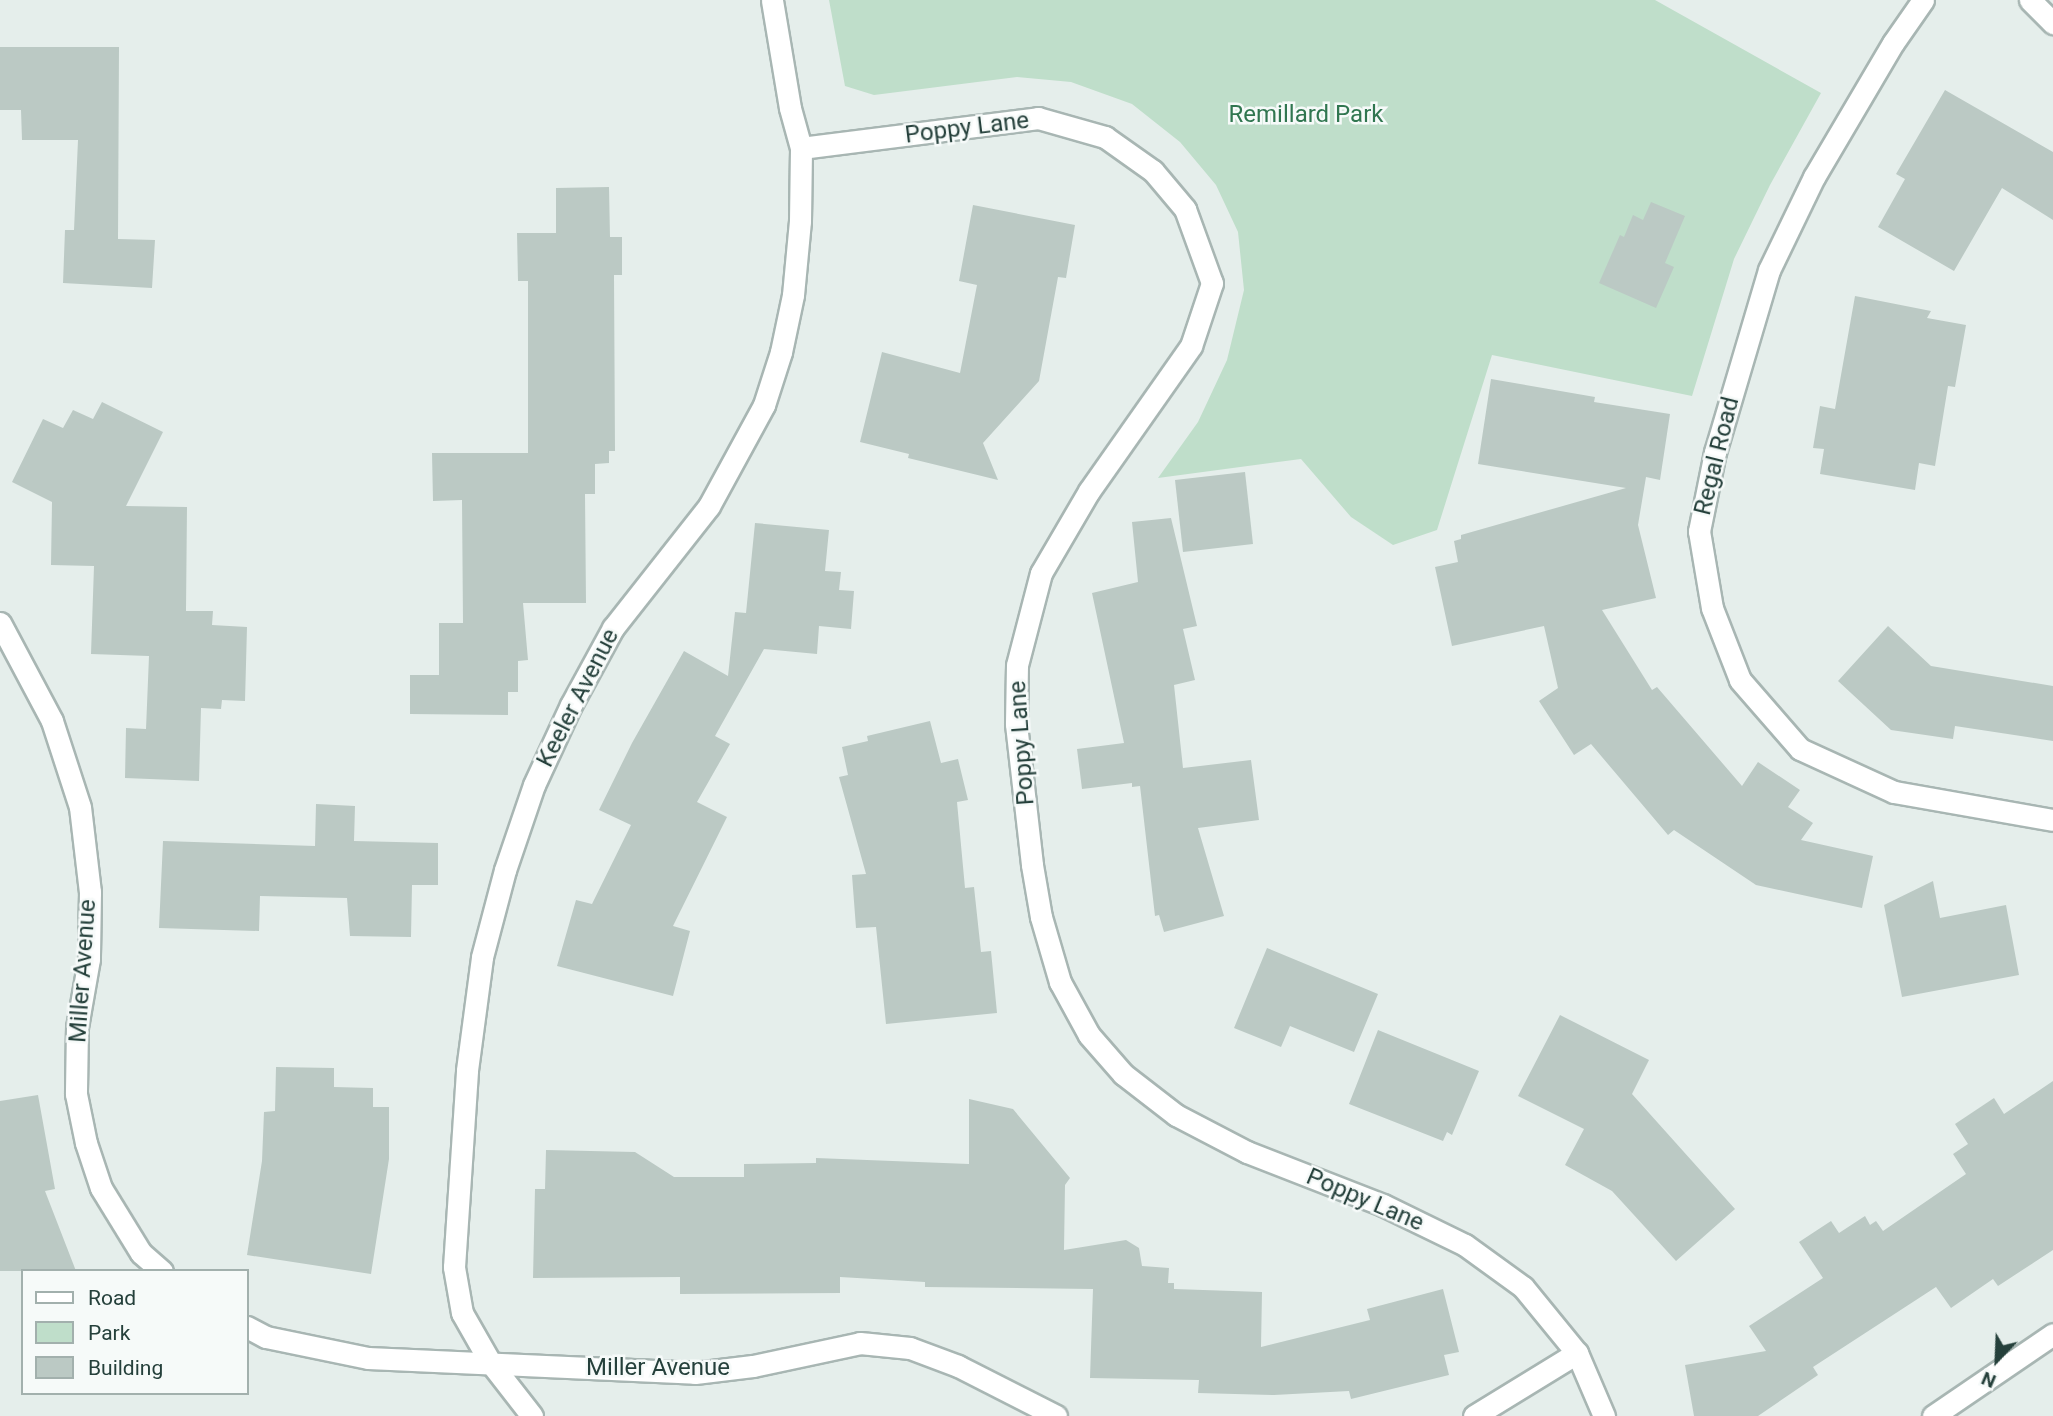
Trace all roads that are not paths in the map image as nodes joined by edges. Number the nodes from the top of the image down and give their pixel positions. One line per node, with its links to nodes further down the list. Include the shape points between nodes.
1 (772, 0): 5 (street, Keeler Avenue)
2 (1923, 0): 7 (street, Regal Road, via 1814,177 1769,270 1715,453 1699,531 1712,608 1740,680 1800,750 1894,792)
3 (2030, 0): 4 (street)
4 (2053, 23)
5 (801, 148): 11 (street, Poppy Lane, via 1038,118 1105,138 1153,171 1185,209 1212,283 1191,346 1089,491 1041,573 1017,665 1016,724 1032,865 1041,918 1060,982 1089,1035 1123,1074 1176,1115 1247,1152 1383,1205 1465,1245 1523,1287); 12 (street, Keeler Avenue, via 793,295 764,405 709,506 613,628 571,705 534,785 488,932 467,1070 454,1267 463,1313)
6 (0, 623): 8 (street, Miller Avenue, via 52,721 80,807 90,892 89,959 77,1027 76,1094 86,1143 101,1188 141,1253)
7 (2053, 820)
8 (160, 1269)
9 (248, 1328): 12 (street, Miller Avenue, via 266,1337 368,1357)
10 (2053, 1334): 17 (street)
11 (1577, 1353): 15 (street); 16 (street, Poppy Lane)
12 (490, 1362): 13 (street, Keeler Avenue); 14 (street, Miller Avenue, via 695,1373 860,1343 910,1348)
13 (532, 1416)
14 (1056, 1416)
15 (1474, 1416)
16 (1604, 1416)
17 (1933, 1416)

